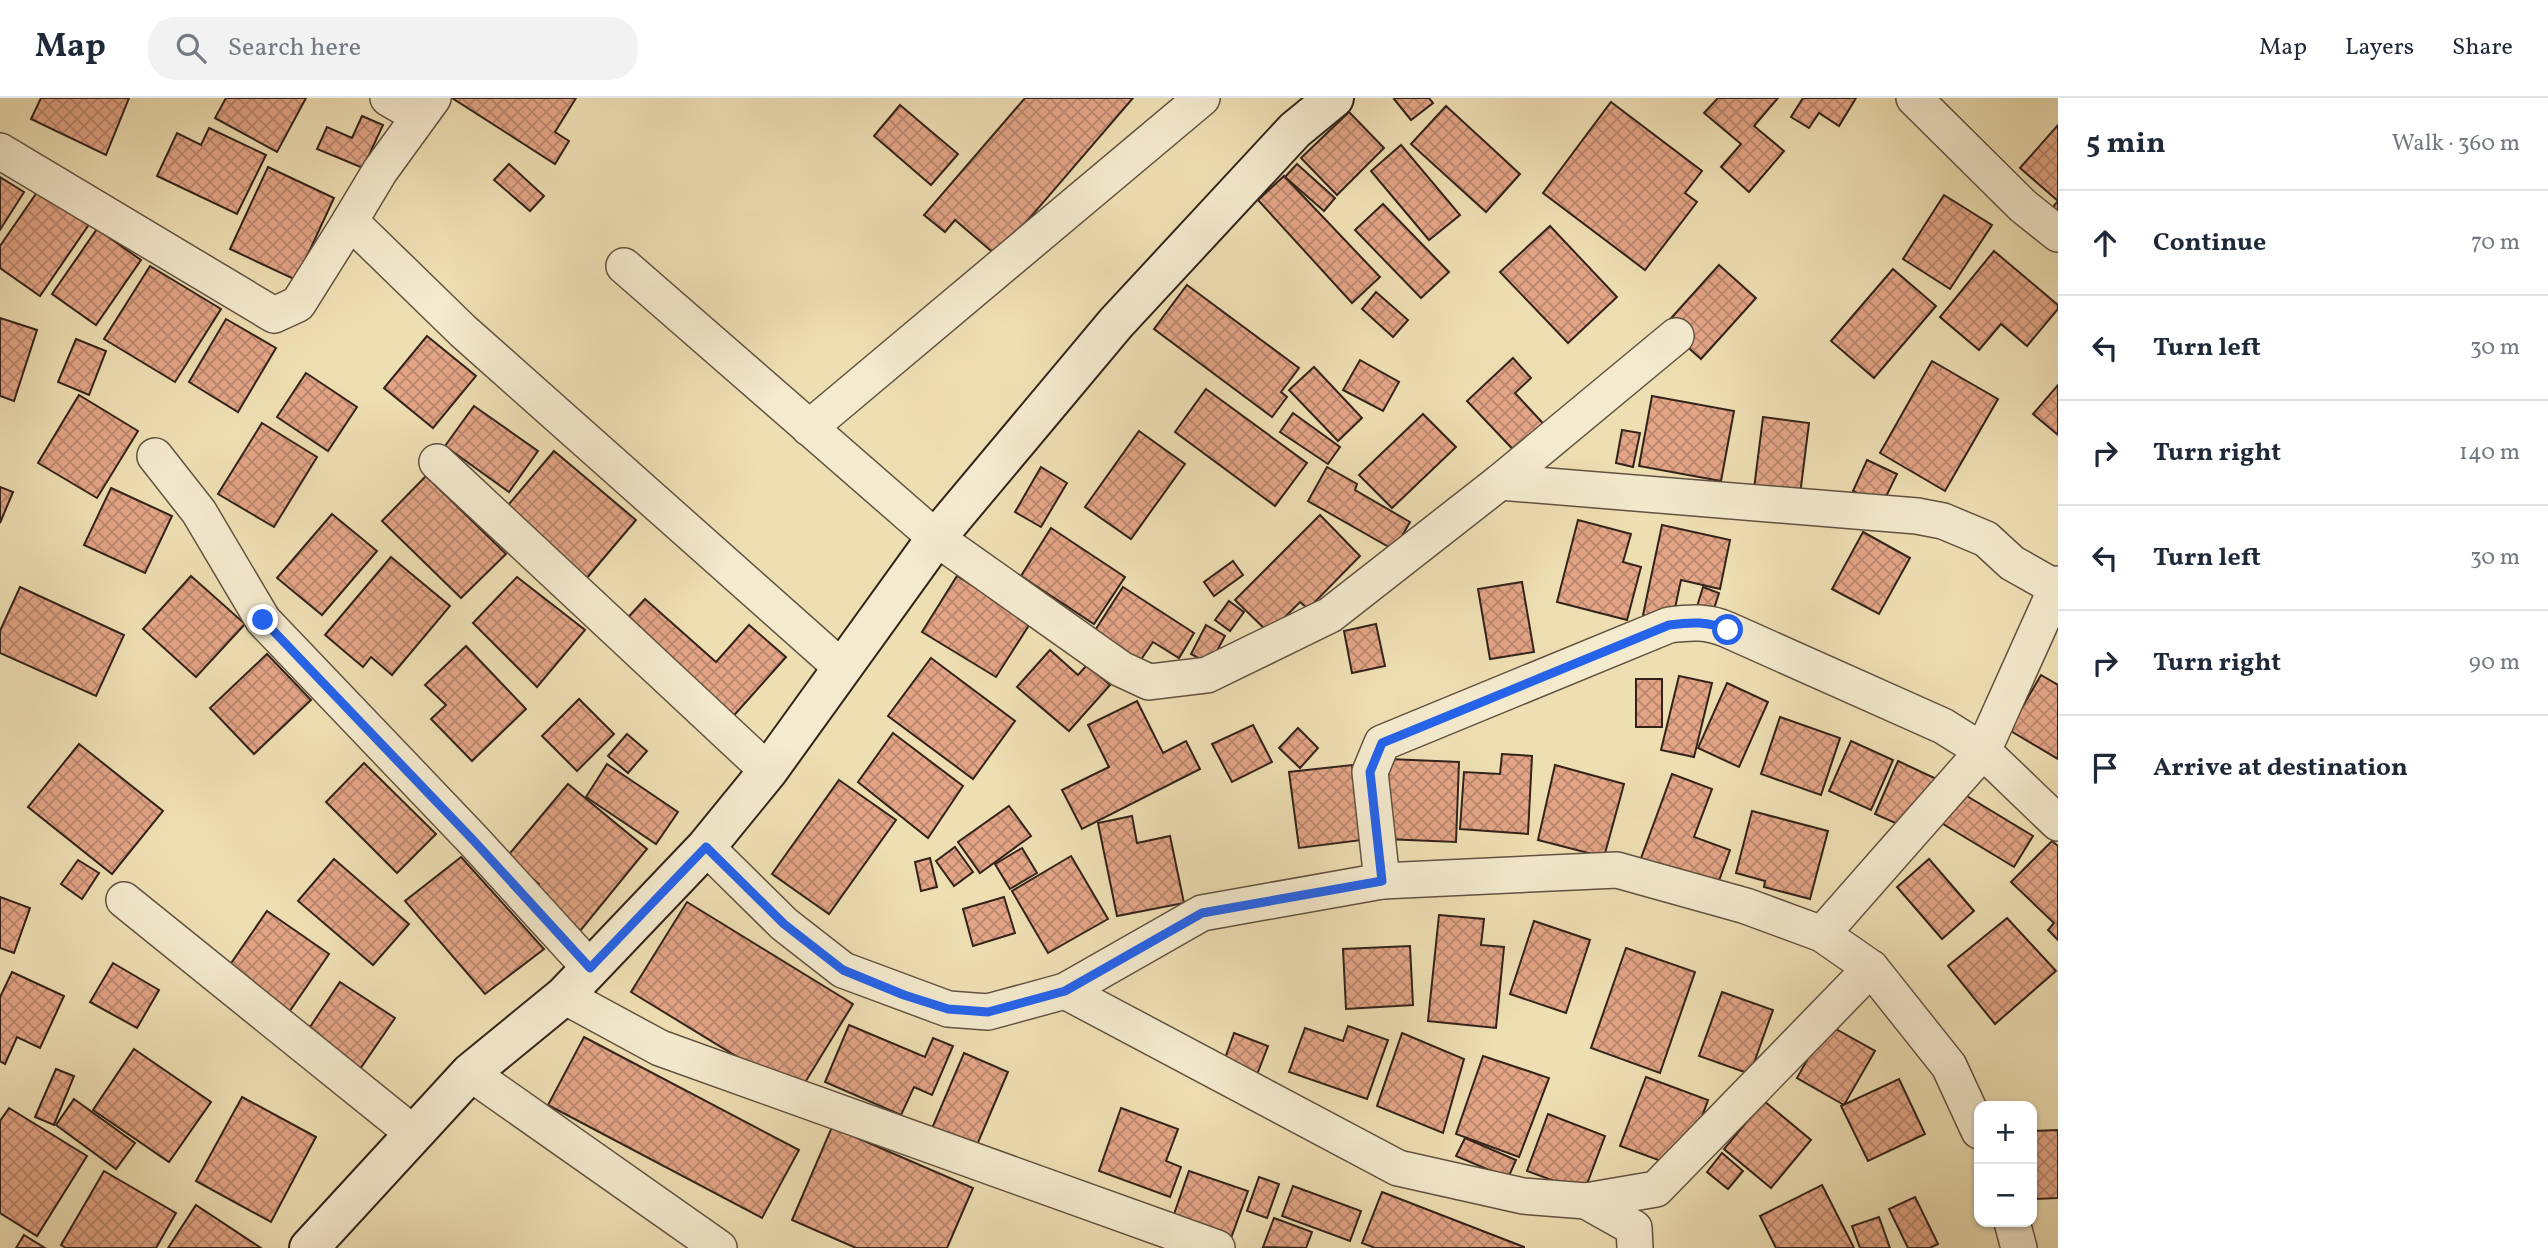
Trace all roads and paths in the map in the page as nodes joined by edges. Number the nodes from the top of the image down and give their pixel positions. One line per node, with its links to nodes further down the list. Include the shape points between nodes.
1 (388, 98): 5 (street)
2 (1202, 98): 11 (street)
3 (1334, 98): 15 (main road, via 1295,130 1116,323)
4 (1914, 98): 8 (street, via 2023,206)
5 (426, 107): 7 (street)
6 (0, 151): 7 (street, via 274,315 298,304)
7 (350, 221): 17 (street, via 463,331)
8 (2058, 234)
9 (624, 266): 11 (street)
10 (1676, 336): 14 (street)
11 (810, 428): 15 (street)
12 (155, 456): 25 (street, via 199,512 263,620)
13 (437, 462): 19 (street)
14 (1500, 482): 15 (street, via 1330,615 1232,665 1184,679 1149,682 1121,669); 16 (street, via 1917,516 1986,539 2012,563)
15 (936, 538): 17 (main road)
16 (2057, 586): 18 (street)
17 (842, 668): 19 (main road)
18 (1983, 751): 20 (street); 22 (street, via 1943,726 1712,623 1669,625 1382,743 1370,772); 24 (street)
19 (768, 771): 21 (main road)
20 (2058, 823)
21 (706, 847): 25 (main road); 27 (street, via 784,924 843,970 904,995 948,1009 988,1012)
22 (1382, 881): 24 (street, via 1616,870 1746,906); 27 (street, via 1202,913)
23 (124, 900): 31 (street)
24 (1822, 934): 26 (street)
25 (590, 968): 28 (main road)
26 (1871, 968): 30 (street, via 1949,1066); 32 (street, via 1656,1189)
27 (1065, 991): 32 (street, via 1398,1168 1523,1196)
28 (564, 996): 29 (main road); 36 (street, via 660,1048)
29 (470, 1073): 31 (main road); 35 (street)
30 (1974, 1120)
31 (414, 1134): 34 (main road)
32 (1586, 1201): 37 (street, via 1634,1228)
33 (2013, 1227): 38 (street)
34 (309, 1248)
35 (719, 1248)
36 (1217, 1248)
37 (1635, 1248)
38 (2019, 1248)

